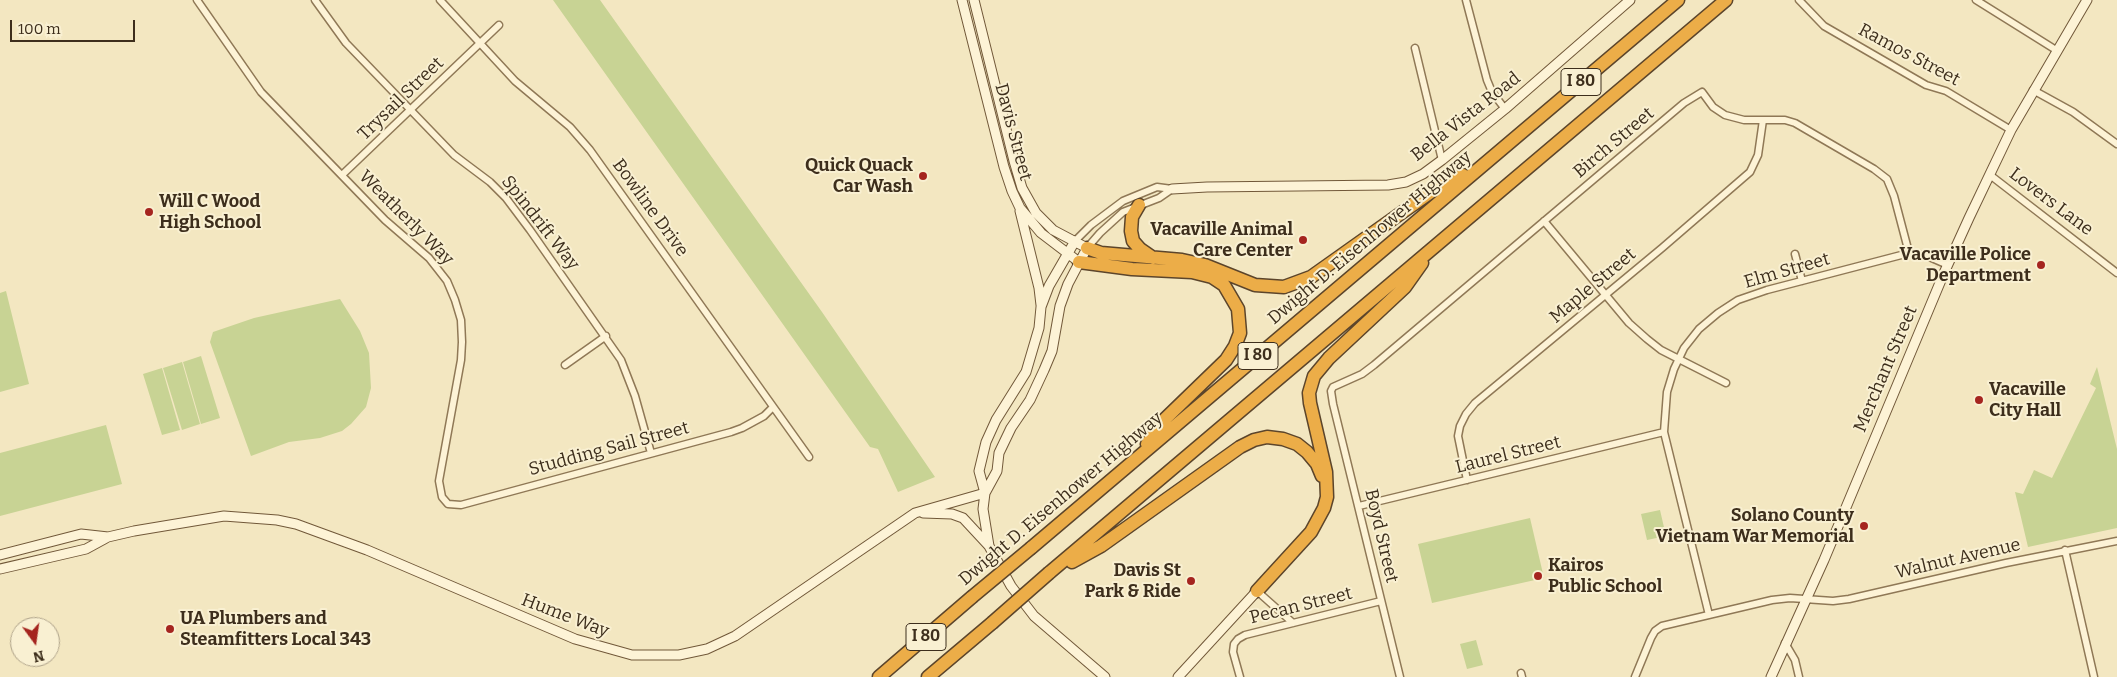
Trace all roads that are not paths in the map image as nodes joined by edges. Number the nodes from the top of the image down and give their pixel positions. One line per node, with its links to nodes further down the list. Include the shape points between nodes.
1 (197, 0): 26 (street, Weatherly Way, via 261,92)
2 (315, 0): 19 (street, Spindrift Way, via 346,43)
3 (440, 0): 14 (street, Bowline Drive)
4 (962, 0): 29 (street, Davis Street, via 1004,167)
5 (974, 0): 31 (street, Davis Street, via 1022,188 1036,213 1053,230)
6 (1466, 0): 18 (street, via 1489,86)
7 (1630, 0): 18 (street, Bella Vista Road)
8 (1678, 0): 24 (highway, Dwight D. Eisenhower Highway / I 80)
9 (1726, 0): 33 (highway, I 80)
10 (1799, 0): 21 (street, Ramos Street, via 1824,26)
11 (1976, 0): 16 (street)
12 (2087, 0): 16 (street, Merchant Street)
13 (499, 24): 14 (street, Trysail Street)
14 (480, 43): 19 (street, Trysail Street); 49 (street, Bowline Drive, via 515,81 570,127 590,150)
15 (1415, 48): 23 (street)
16 (2056, 50): 17 (street, Merchant Street)
17 (2033, 90): 21 (street, Merchant Street); 22 (street, via 2073,112)
18 (1505, 109): 23 (street, Bella Vista Road)
19 (411, 110): 26 (street, Trysail Street); 44 (street, Spindrift Way, via 454,155 506,198)
20 (1763, 120): 30 (street, Birch Street, via 1725,115 1713,107 1702,92 1684,103); 35 (street, Birch Street, via 1795,123 1886,179 1894,196); 42 (street, Maple Street, via 1758,155 1750,172)
21 (2011, 130): 25 (street, Merchant Street)
22 (2117, 144)
23 (1442, 160): 27 (street, Bella Vista Road, via 1406,182 1388,185)
24 (1485, 163): 37 (highway, via 1436,189 1297,284 1284,287 1255,285 1205,265); 53 (highway, Dwight D. Eisenhower Highway / I 80)
25 (1990, 175): 39 (street, Merchant Street); 40 (street, Lovers Lane)
26 (342, 176): 57 (street, Weatherly Way, via 385,220 429,258 447,281 456,300 461,327 461,360 439,481 442,497)
27 (1172, 189): 28 (street, Bella Vista Road, via 1160,198); 31 (street, Bella Vista Road, via 1157,187 1122,201)
28 (1139, 205): 32 (street, Bella Vista Road, via 1111,222); 37 (highway, via 1132,217 1133,241)
29 (1020, 208): 34 (street, Davis Street, via 1041,233); 43 (street)
30 (1544, 221): 42 (street); 48 (street, Birch Street, via 1374,365 1333,387)
31 (1075, 241): 32 (street, Davis Street); 34 (street)
32 (1087, 248): 37 (highway, via 1102,253); 38 (street)
33 (1432, 249): 55 (highway, via 1405,287 1329,358 1310,384 1310,403); 66 (highway, I 80)
34 (1066, 253): 38 (street, Davis Street); 43 (street)
35 (1909, 253): 39 (street, Elm Street, via 1925,255); 41 (street, Elm Street)
36 (1796, 254): 41 (street)
37 (1153, 258)
38 (1078, 262): 53 (highway, via 1192,272 1212,277 1224,285 1238,309 1240,333 1236,346 1164,420); 56 (street, via 1060,306 1052,351 1030,400 999,453 997,471)
39 (1948, 265): 68 (street, Merchant Street)
40 (2117, 273)
41 (1802, 281): 45 (street, Elm Street, via 1738,300 1699,329)
42 (1605, 294): 45 (street, via 1646,339); 54 (street, Maple Street, via 1466,414 1458,436)
43 (1041, 307): 56 (street, via 1039,328 1026,372 986,442 980,471)
44 (606, 336): 46 (street); 51 (street, Spindrift Way, via 628,377)
45 (1679, 359): 47 (street); 50 (street, Elm Street, via 1667,392)
46 (565, 365)
47 (1726, 383)
48 (1333, 402): 58 (street, Boyd Street)
49 (772, 408): 51 (street, Studding Sail Street, via 742,428); 52 (street, Bowline Drive)
50 (1664, 432): 54 (street, Laurel Street); 70 (street, Elm Street)
51 (651, 454): 57 (street, Studding Sail Street, via 461,505)
52 (808, 457)
53 (1135, 460): 73 (highway, Dwight D. Eisenhower Highway / I 80, bridge)
54 (1467, 480): 58 (street, Laurel Street)
55 (1327, 485): 66 (highway, via 1317,464 1297,444 1267,437 1254,440 1101,546); 67 (highway, via 1321,518)
56 (985, 493): 59 (street, Hume Way); 62 (street, via 983,509)
57 (448, 504)
58 (1359, 506): 69 (street, Boyd Street)
59 (915, 513): 60 (street, Hume Way, via 735,636 692,653 664,656 620,653 575,639 367,550 296,524 224,516); 62 (street, via 952,514 963,518)
60 (108, 537): 64 (street, Hume Way, via 82,534); 65 (street, Hume Way, via 86,549)
61 (2117, 540): 63 (street, Walnut Avenue)
62 (989, 546): 75 (street, via 1011,586 1034,616)
63 (2065, 550): 68 (street, Walnut Avenue, via 1849,599); 82 (street)
64 (0, 555)
65 (0, 569)
66 (1049, 573): 74 (highway, I 80, bridge)
67 (1257, 591): 71 (street); 76 (street)
68 (1805, 599): 70 (street, via 1772,600); 72 (street, Merchant Street)
69 (1381, 601): 71 (street, Pecan Street); 78 (street, Boyd Street)
70 (1709, 615): 79 (street, via 1662,626 1655,631)
71 (1293, 623): 77 (street, Pecan Street, via 1238,639 1233,652)
72 (1785, 643): 80 (street, Merchant Street); 81 (street, via 1794,658)
73 (879, 677)
74 (928, 677)
75 (1105, 677)
76 (1178, 677)
77 (1240, 677)
78 (1400, 677)
79 (1635, 677)
80 (1771, 677)
81 (1799, 677)
82 (2094, 677)

